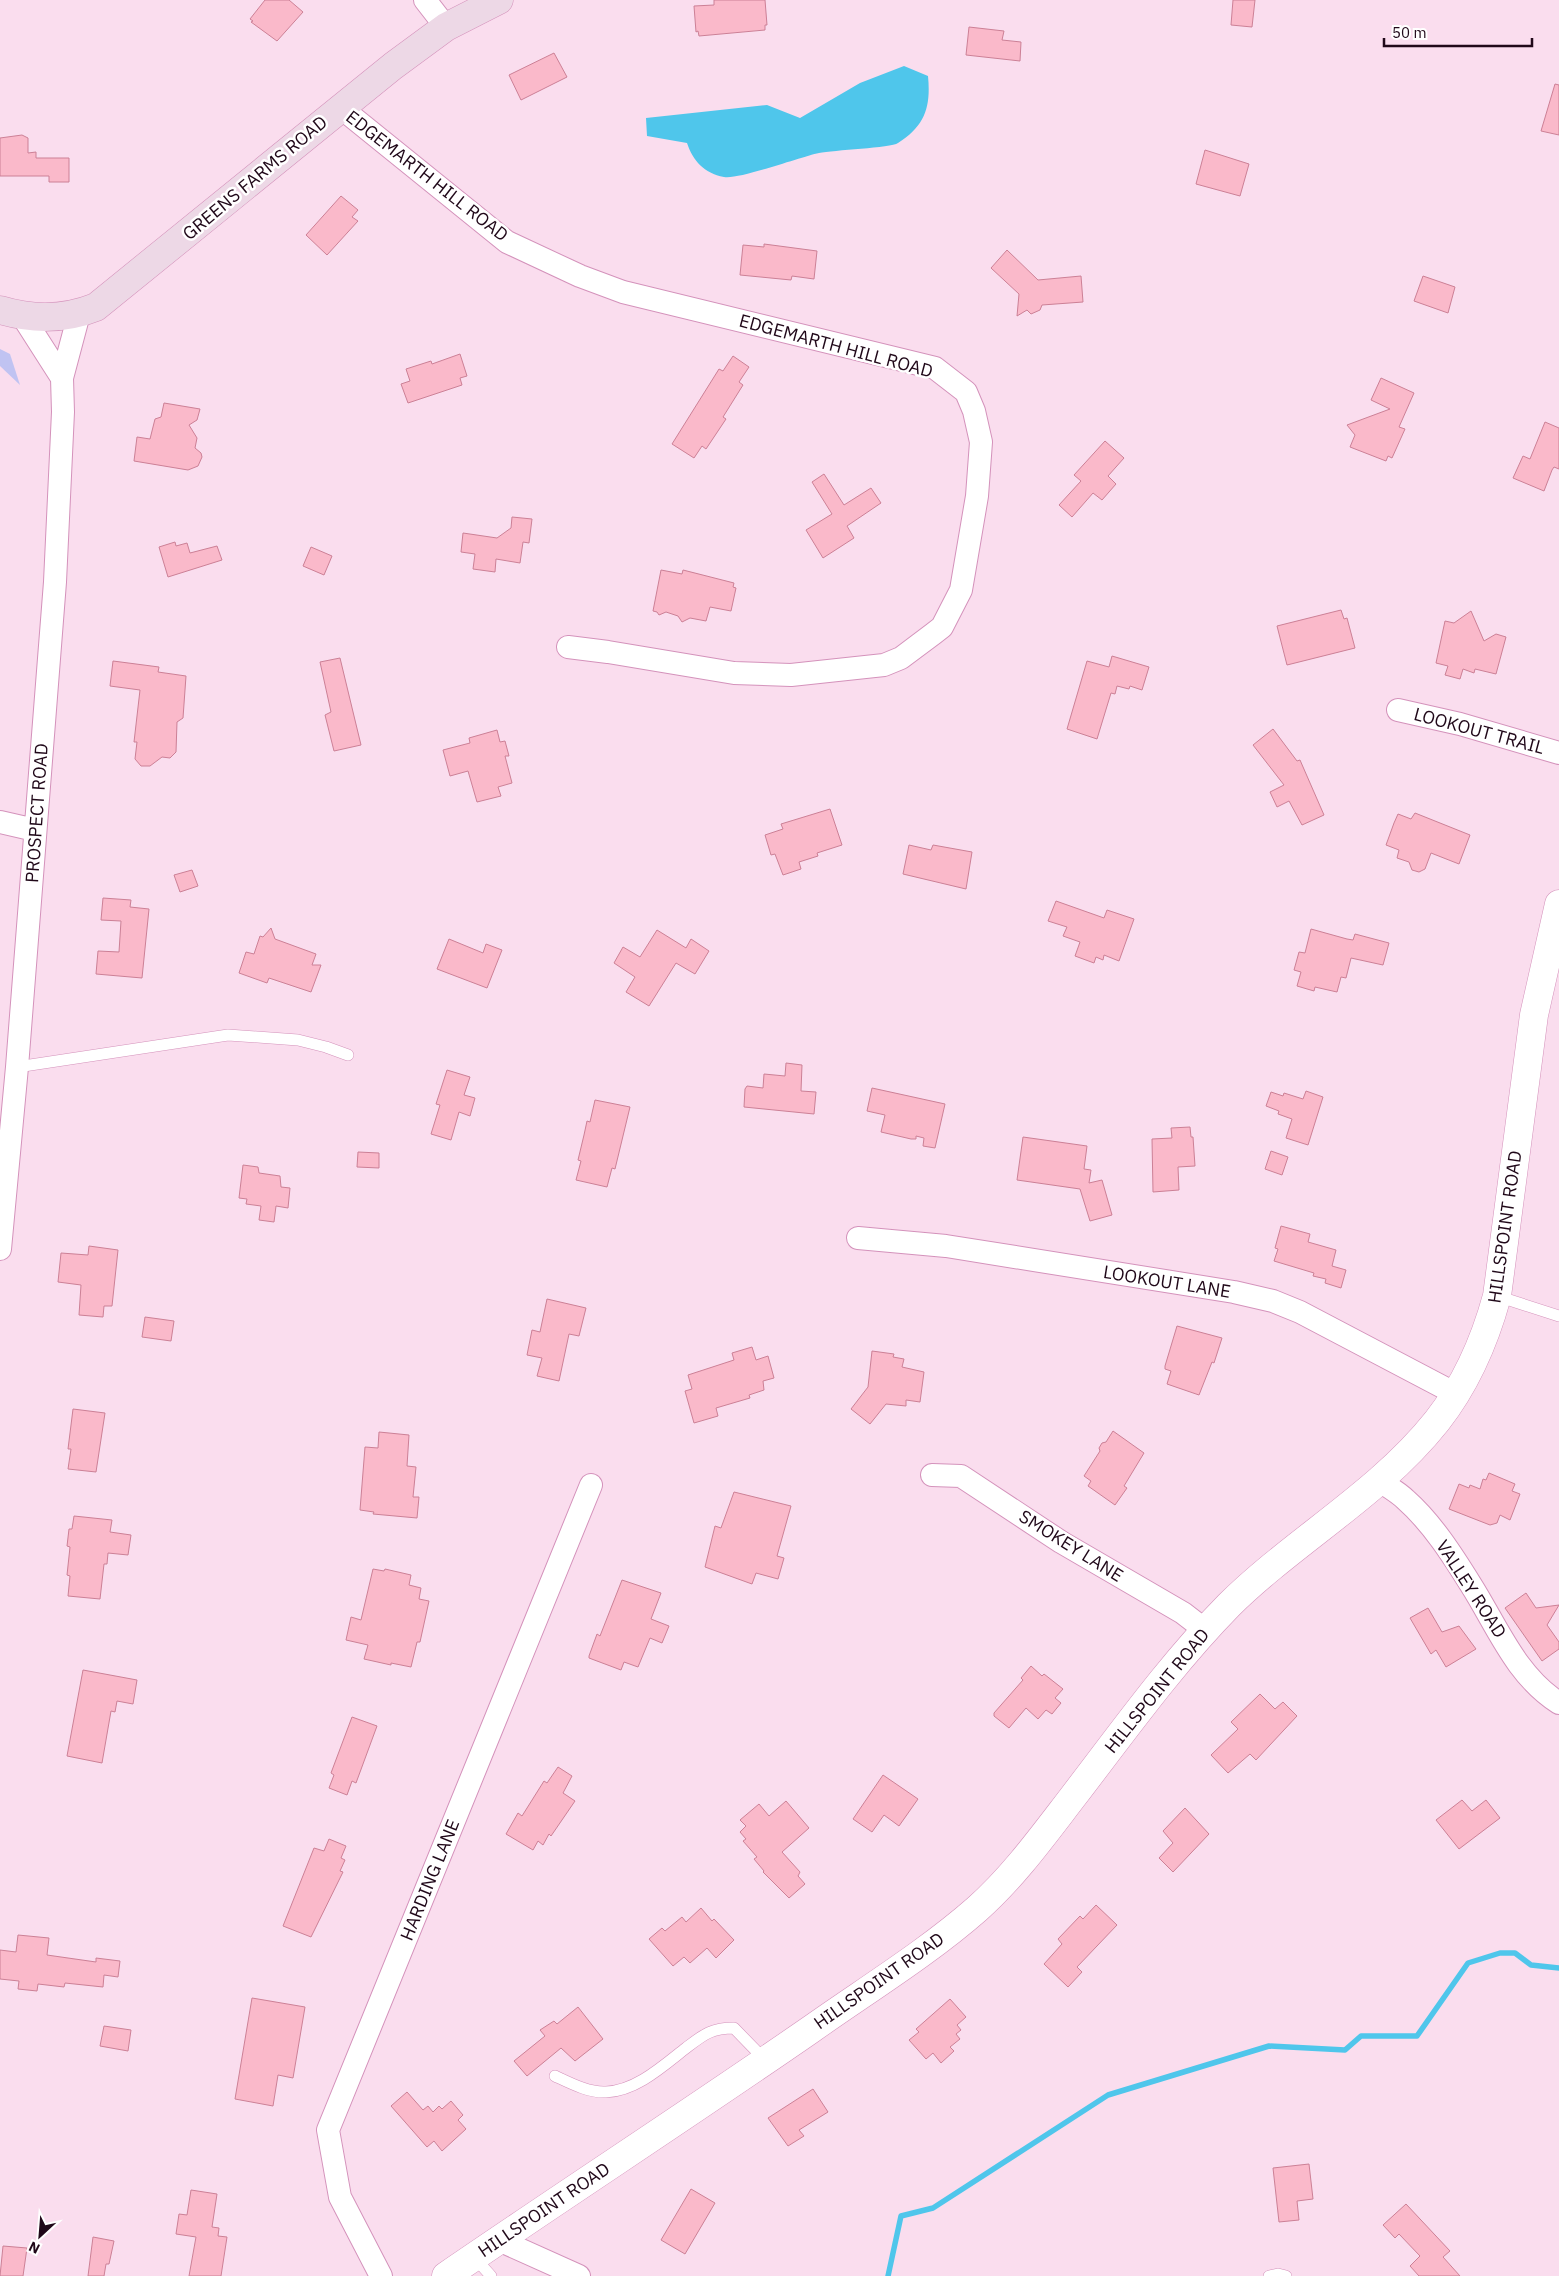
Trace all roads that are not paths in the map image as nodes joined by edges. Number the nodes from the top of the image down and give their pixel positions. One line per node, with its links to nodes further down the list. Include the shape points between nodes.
1 (425, 0): 3 (street)
2 (499, 0): 3 (main road, GREENS FARMS ROAD)
3 (446, 28): 4 (main road, GREENS FARMS ROAD)
4 (340, 107): 6 (main road, GREENS FARMS ROAD, via 110,296); 8 (street, EDGEMARTH HILL ROAD, via 507,242 580,276 624,292 935,368 966,392 981,442 978,487 961,590 942,627 901,658 884,665 791,675 734,673)
5 (11, 313): 6 (main road, GREENS FARMS ROAD, via 53,318); 7 (street)
6 (79, 314): 7 (street, PROSPECT ROAD)
7 (62, 378): 12 (street, PROSPECT ROAD, via 55,582)
8 (568, 647)
9 (1398, 710): 10 (street, LOOKOUT TRAIL)
10 (1559, 753)
11 (0, 822): 12 (street)
12 (35, 830): 15 (street, PROSPECT ROAD)
13 (1559, 904): 18 (street, HILLSPOINT ROAD, via 1534,1015)
14 (348, 1055): 15 (lane, via 298,1040 228,1035)
15 (17, 1066): 17 (street, PROSPECT ROAD)
16 (858, 1238): 20 (street, LOOKOUT LANE, via 946,1246 1273,1301 1352,1337)
17 (0, 1249)
18 (1497, 1296): 19 (lane); 20 (street, HILLSPOINT ROAD, via 1487,1332)
19 (1559, 1316)
20 (1456, 1394): 22 (street, HILLSPOINT ROAD, via 1420,1440)
21 (932, 1475): 24 (street, SMOKEY LANE, via 961,1476 1061,1542 1183,1613)
22 (1378, 1480): 24 (street, HILLSPOINT ROAD, via 1256,1580); 25 (street, VALLEY ROAD, via 1406,1499 1420,1514 1471,1584 1526,1674 1538,1688)
23 (591, 1485): 30 (street, HARDING LANE, via 328,2130 340,2197)
24 (1205, 1630): 26 (street, HILLSPOINT ROAD, via 1036,1845 991,1896 942,1936)
25 (1559, 1703)
26 (766, 2061): 27 (lane, via 734,2028 724,2028 708,2031 662,2067 626,2089 605,2092 574,2085); 28 (street, HILLSPOINT ROAD)
27 (555, 2076)
28 (501, 2241): 29 (street, HILLSPOINT ROAD); 32 (street)
29 (482, 2267): 31 (street, HILLSPOINT ROAD)
30 (381, 2276)
31 (446, 2276)
32 (579, 2276)
33 (1268, 2276): 34 (lane)
34 (1286, 2276)

